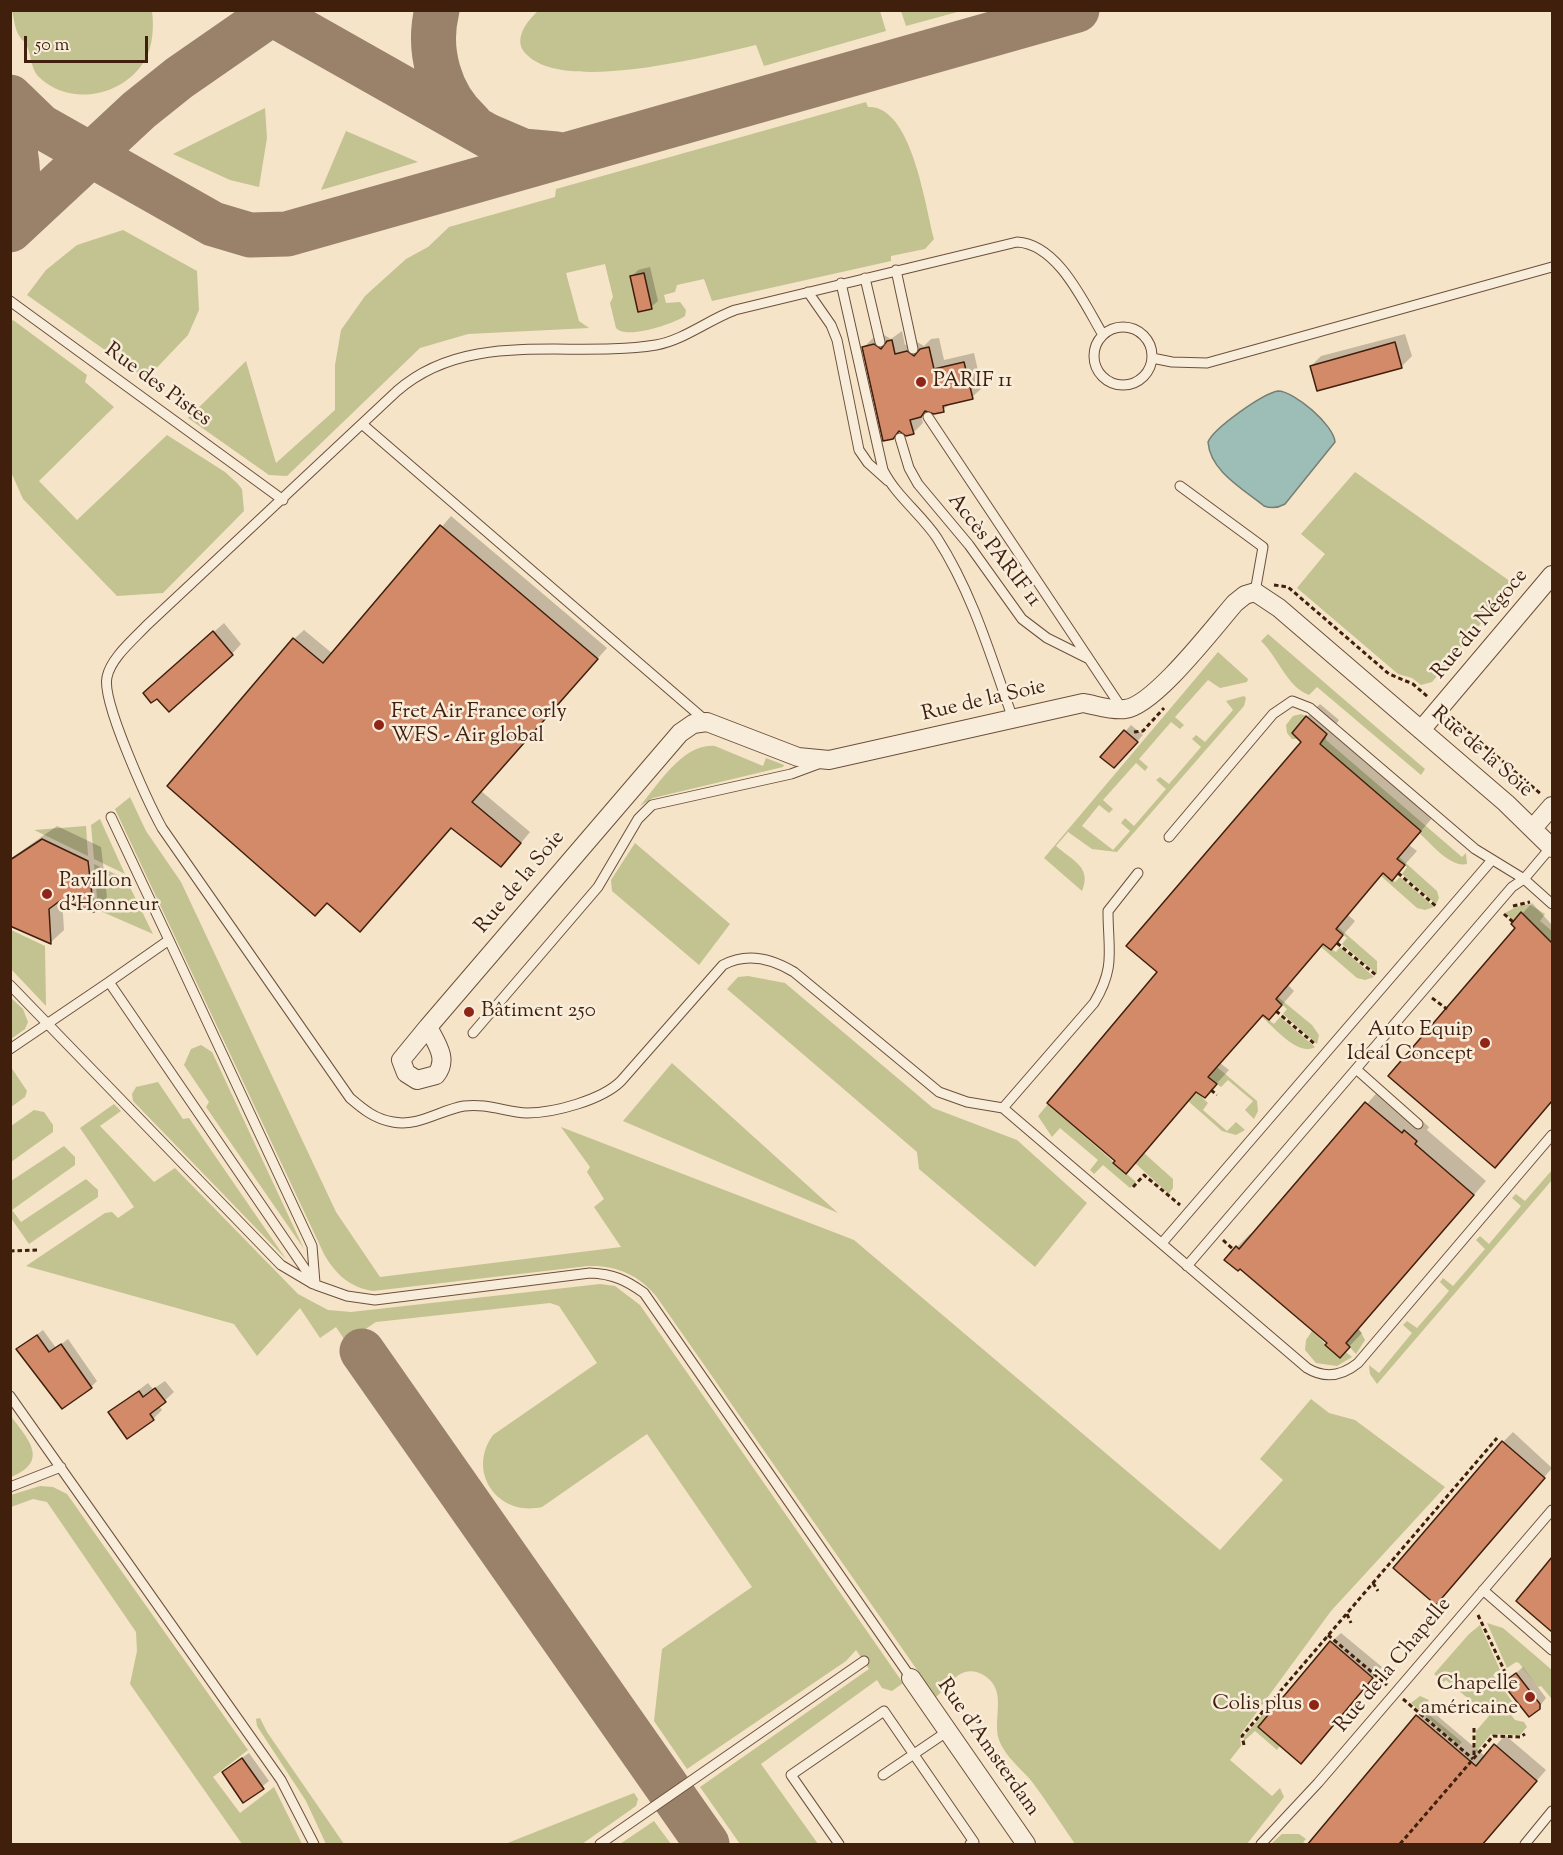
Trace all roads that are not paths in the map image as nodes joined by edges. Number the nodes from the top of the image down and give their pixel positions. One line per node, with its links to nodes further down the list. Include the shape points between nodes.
1 (1552, 267): 10 (lane, via 1207,363)
2 (896, 270): 3 (lane); 7 (lane, via 1009,243 1034,245 1058,265); 9 (lane)
3 (865, 278): 4 (lane); 8 (lane)
4 (841, 283): 5 (lane); 14 (lane, via 879,458)
5 (808, 292): 12 (lane, via 724,314 672,342 612,350 529,349 456,358 412,377); 14 (lane, via 837,340 859,450)
6 (10, 301): 16 (lane, Rue des Pistes)
7 (1103, 335): 10 (lane, via 1121,327 1140,333 1151,348); 10 (lane, via 1097,342 1094,360 1110,382 1119,385 1137,381)
8 (880, 342)
9 (913, 349)
10 (1152, 358)
11 (928, 417): 21 (lane, Accès PARIF 11)
12 (362, 424): 16 (lane); 24 (lane)
13 (900, 438): 17 (lane, Accès PARIF 11, via 909,468)
14 (889, 483): 18 (lane)
15 (1180, 486): 20 (lane, via 1263,547)
16 (283, 500): 44 (lane, via 146,626 114,663 106,680 114,717 162,828 350,1098 371,1116 395,1123 412,1122 462,1106 486,1105 526,1113 553,1111 603,1095 621,1081 723,965 734,959 756,957 778,962 794,972 939,1092)
17 (942, 513): 18 (lane); 21 (lane, Accès PARIF 11, via 1022,619 1047,638)
18 (923, 521): 23 (lane, via 970,598)
19 (1552, 575): 25 (street, Rue du Négoce)
20 (1259, 595): 22 (street, via 1245,595 1235,603 1153,695); 25 (street, Rue de la Soie)
21 (1088, 658): 22 (lane, Accès PARIF 11)
22 (1123, 710): 23 (street, Rue de la Soie, via 1083,703)
23 (1013, 719): 26 (street, Rue de la Soie)
24 (707, 722): 26 (street, Rue de la Soie, via 798,756); 40 (street, Rue de la Soie, via 693,724 680,733)
25 (1421, 730): 29 (street, Rue de la Soie)
26 (829, 760): 41 (lane, via 791,774 652,805 638,819 598,887)
27 (1548, 801): 29 (street)
28 (111, 817): 36 (lane)
29 (1533, 828): 31 (street, Rue de la Soie)
30 (1169, 837): 32 (lane, via 1273,714 1292,701 1310,708)
31 (1552, 848): 34 (lane)
32 (1492, 860): 34 (lane); 47 (lane)
33 (1137, 873): 44 (lane, via 1108,912 1111,959 1106,984)
34 (1524, 879): 35 (lane); 43 (lane, via 1512,887)
35 (1552, 904)
36 (169, 940): 37 (lane); 49 (lane, via 312,1246)
37 (109, 982): 39 (lane); 49 (lane)
38 (10, 985): 39 (lane)
39 (48, 1024): 42 (lane); 49 (lane, via 281,1265)
40 (428, 1027)
41 (473, 1033)
42 (10, 1049)
43 (1356, 1069): 45 (lane); 48 (lane)
44 (1003, 1108): 47 (lane)
45 (1418, 1124)
46 (1552, 1135): 48 (lane, via 1358,1362 1343,1373 1320,1374 1307,1368)
47 (1161, 1243): 48 (lane)
48 (1187, 1266)
49 (316, 1285): 57 (lane, via 347,1296 375,1300 591,1274 611,1274 628,1282 644,1293)
50 (10, 1396): 51 (lane)
51 (61, 1467): 52 (lane); 63 (lane, via 285,1785)
52 (10, 1487)
53 (1552, 1510): 54 (lane, Rue de la Chapelle)
54 (1483, 1590): 55 (lane); 67 (lane, Rue de la Chapelle)
55 (1552, 1650)
56 (864, 1661): 64 (lane)
57 (911, 1678): 58 (street, Rue d'Amsterdam)
58 (948, 1731): 59 (lane); 66 (street, Rue d'Amsterdam)
59 (914, 1755): 60 (lane); 62 (lane); 65 (lane, via 884,1711 791,1775)
60 (883, 1775)
61 (1552, 1811): 68 (lane)
62 (972, 1843)
63 (315, 1845)
64 (600, 1845)
65 (838, 1845)
66 (1026, 1845)
67 (1261, 1845)
68 (1524, 1845)

